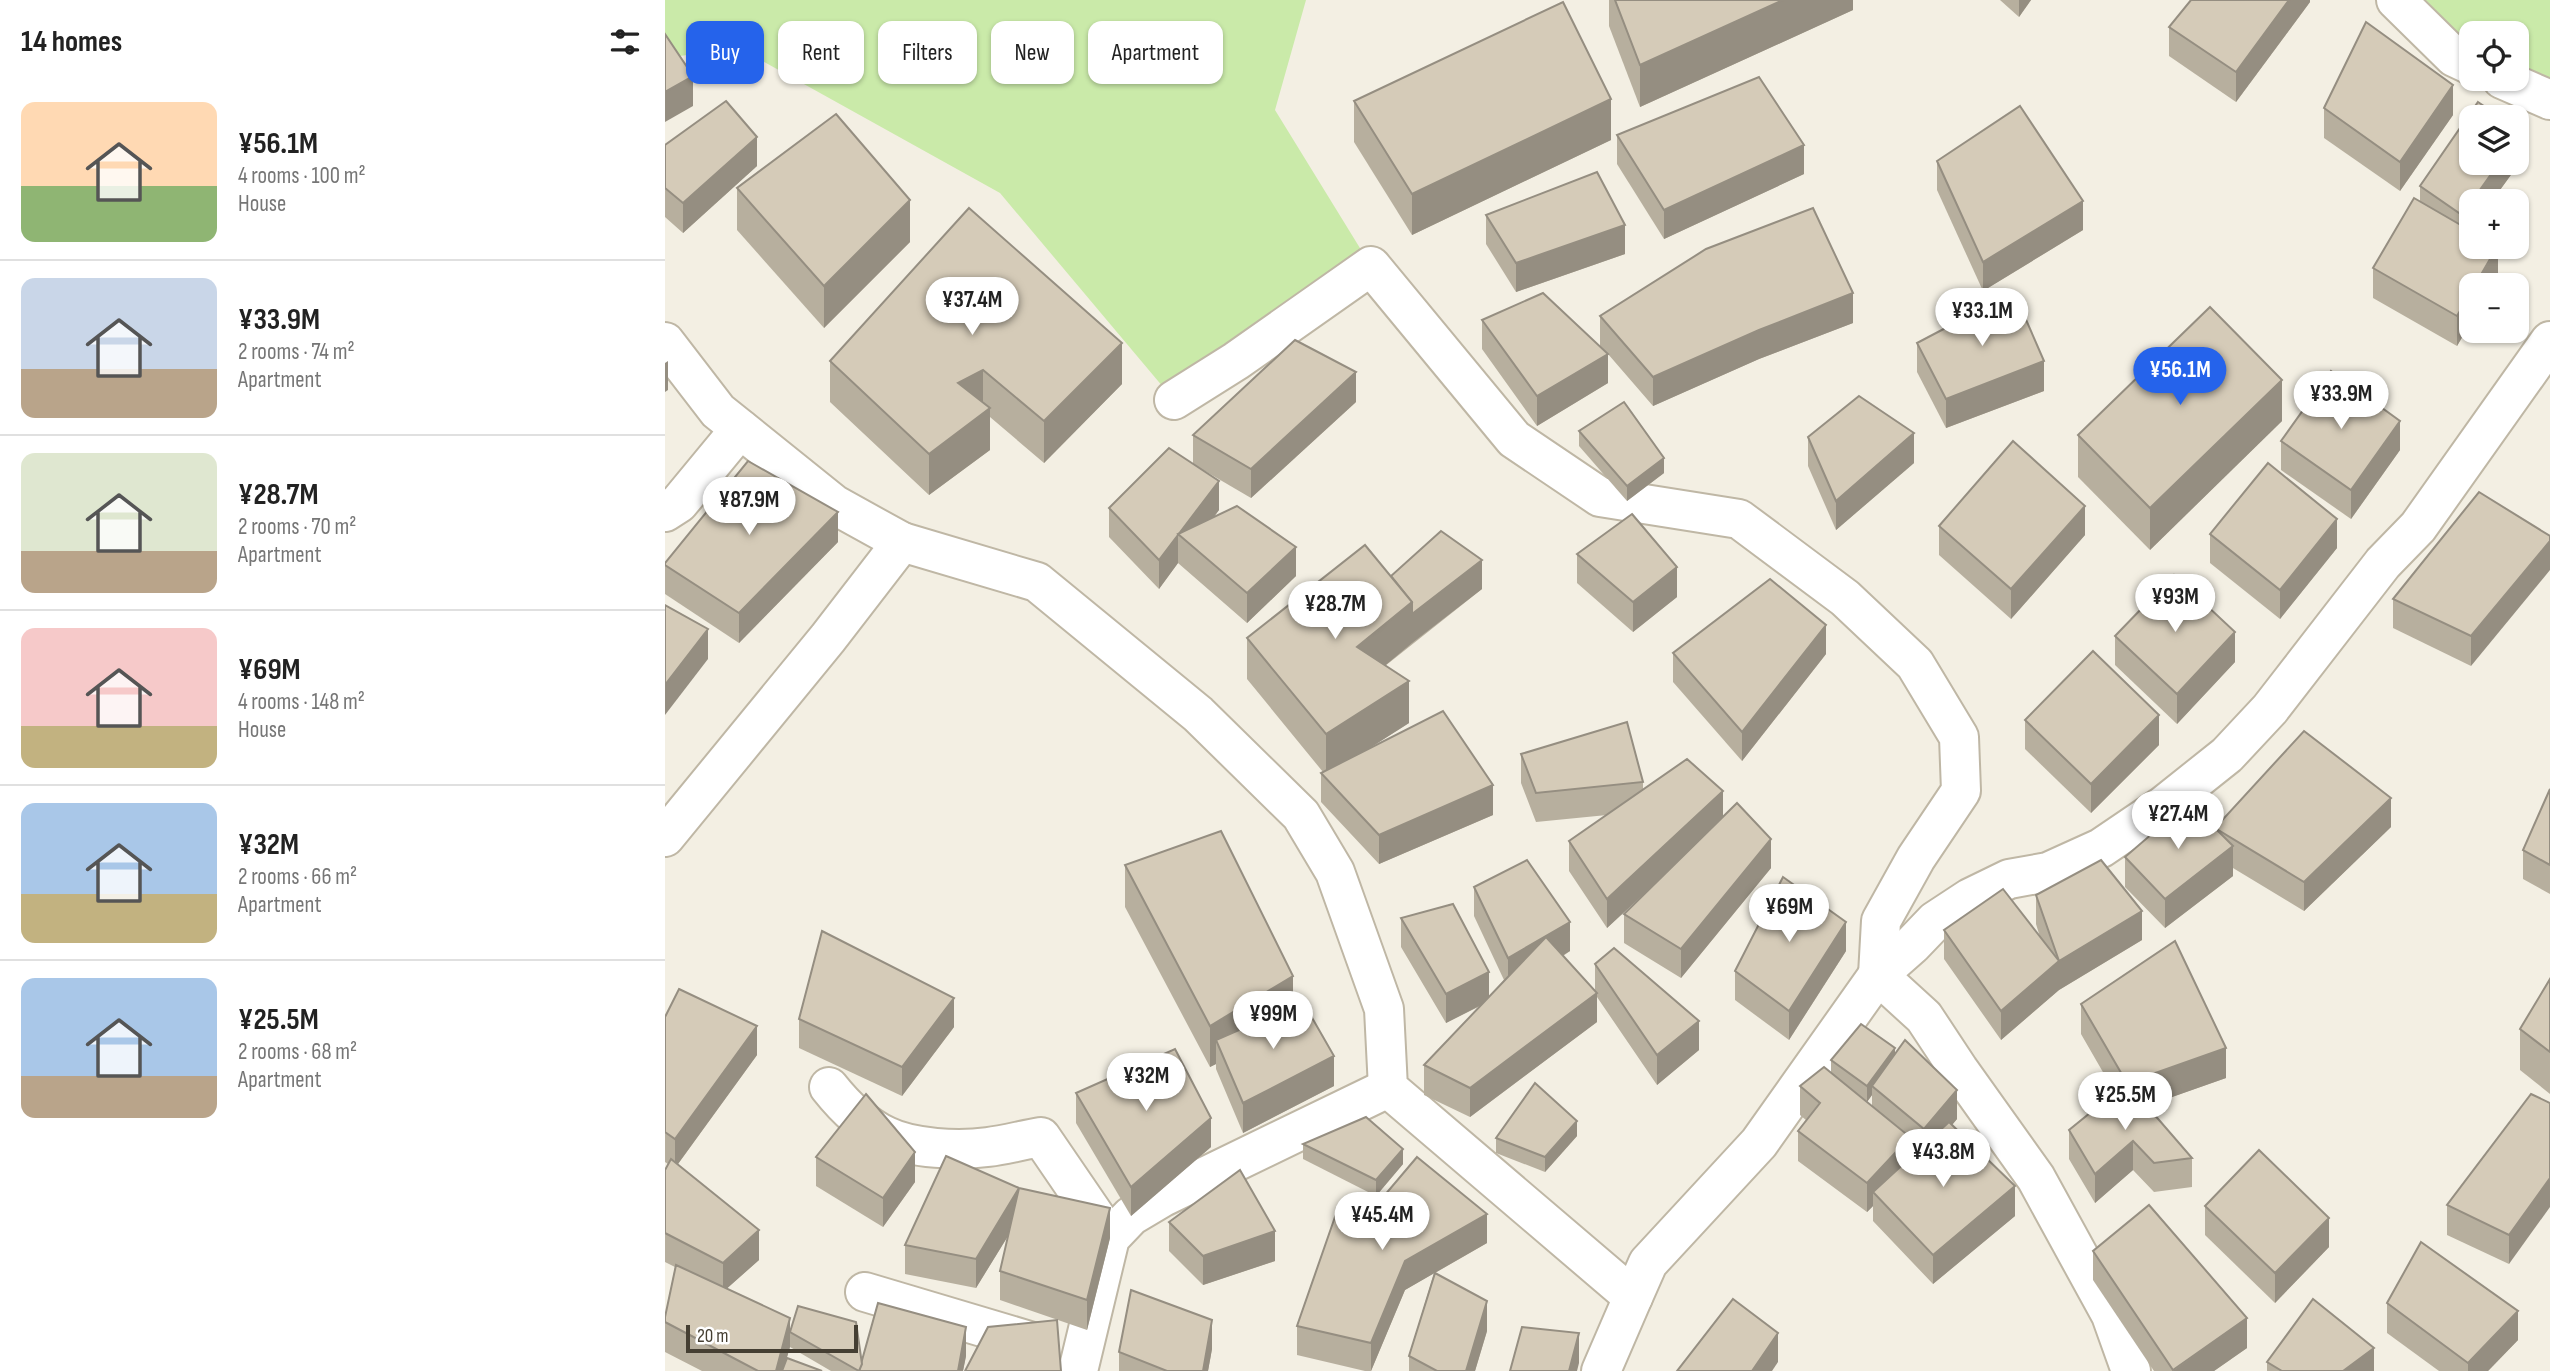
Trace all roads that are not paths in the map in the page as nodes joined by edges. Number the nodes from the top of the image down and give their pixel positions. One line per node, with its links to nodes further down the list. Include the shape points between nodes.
1 (2396, 0): 2 (street)
2 (2459, 59)
3 (2529, 91): 4 (street)
4 (2550, 100)
5 (2550, 341): 12 (street, via 2418,527 2383,563 2270,709 2227,755 2101,848 2048,872 2009,879 1970,898 1935,921)
6 (665, 342): 8 (street, via 718,411)
7 (1174, 400): 12 (street, via 1267,341 1371,266 1514,439 1559,471 1600,497 1739,519 1845,598 1915,664 1959,737 1961,791 1881,921)
8 (740, 429): 9 (street, via 679,503); 10 (street, via 835,505)
9 (665, 512)
10 (902, 542): 11 (street); 14 (street, via 1037,582 1198,714 1301,815 1335,872 1384,1009)
11 (665, 837)
12 (1878, 975): 17 (street, via 1759,1143 1648,1263); 20 (street, via 1924,1017 2036,1178 2111,1315)
13 (829, 1087): 15 (street, via 845,1107 886,1137 921,1146 988,1147 1041,1137)
14 (1388, 1088): 15 (street, via 1163,1197 1131,1216); 17 (street)
15 (1110, 1238): 18 (street)
16 (865, 1292): 18 (street)
17 (1633, 1297): 19 (street)
18 (1079, 1364)
19 (1601, 1371)
20 (2131, 1371)

